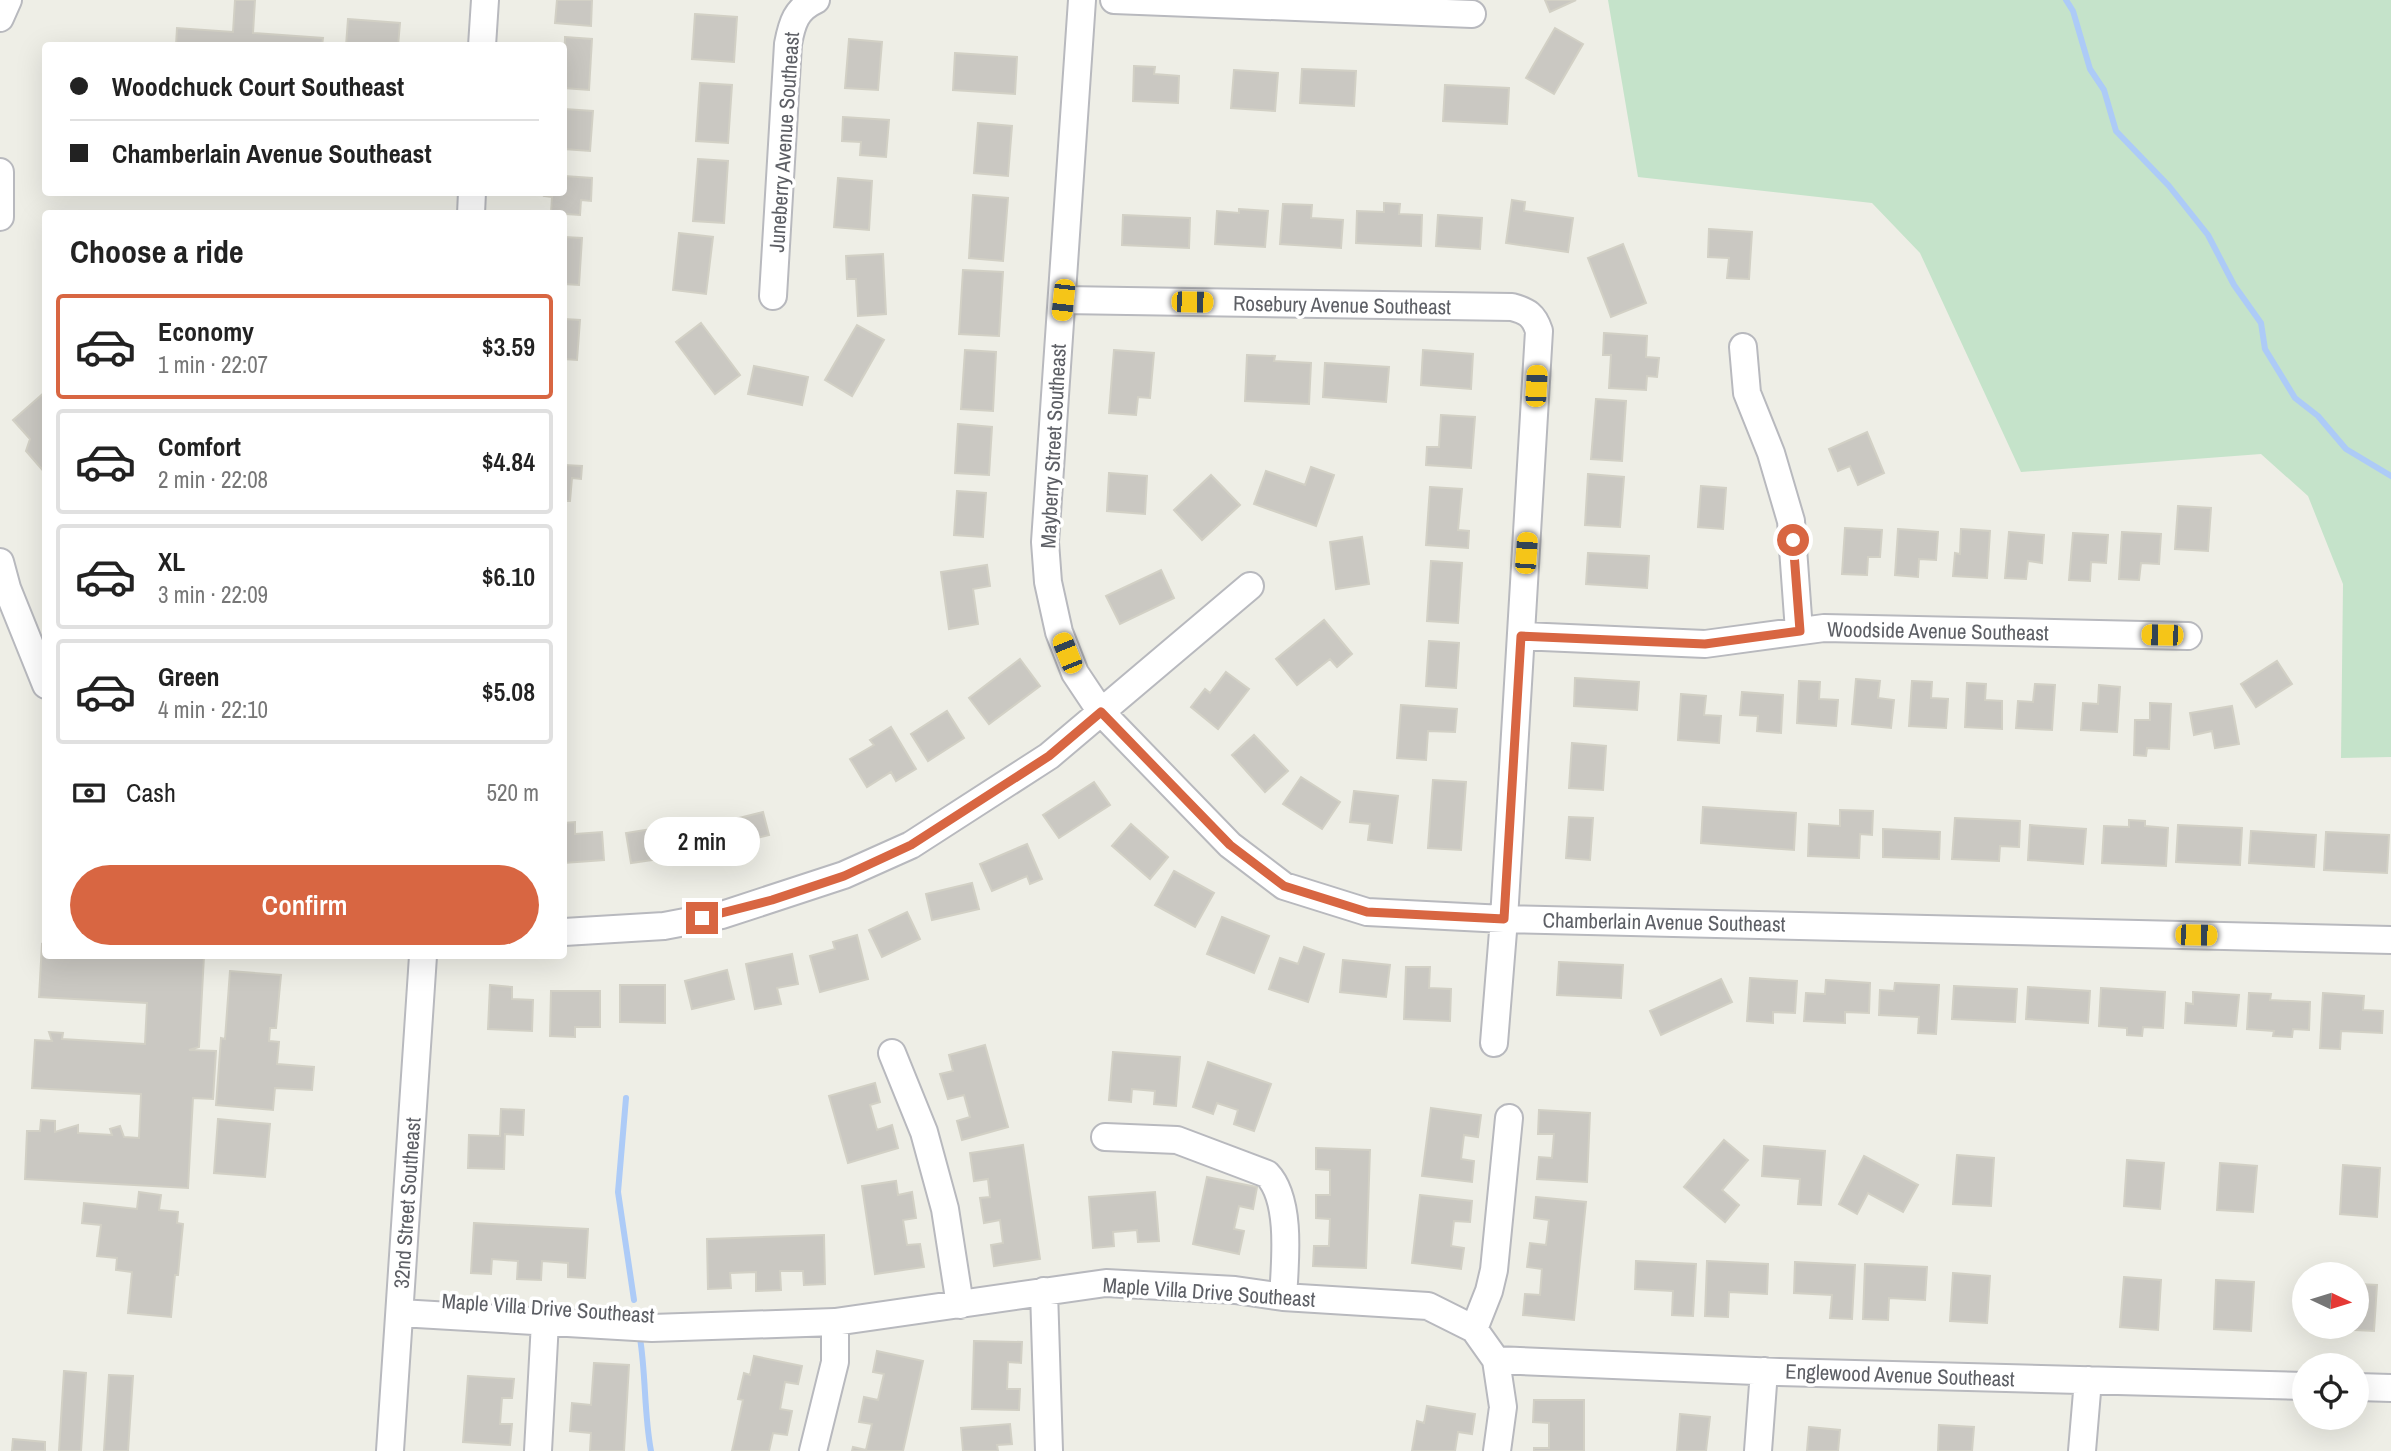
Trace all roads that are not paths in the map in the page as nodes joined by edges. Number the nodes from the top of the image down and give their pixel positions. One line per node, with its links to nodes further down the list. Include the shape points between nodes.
1 (8, 0): 7 (street)
2 (485, 0): 8 (street)
3 (817, 0): 11 (street, Juneberry Avenue Southeast, via 796,15 788,44)
4 (1082, 0): 12 (street, Mayberry Street Southeast)
5 (1114, 0): 6 (street)
6 (1472, 14)
7 (0, 18)
8 (482, 42)
9 (0, 172): 10 (street)
10 (0, 217)
11 (773, 296)
12 (1063, 300): 18 (street, Rosebury Avenue Southeast, via 1511,307 1526,311 1535,318 1539,331); 20 (street, Mayberry Street Southeast, via 1045,542 1048,582 1059,632 1076,673)
13 (1743, 347): 16 (street, via 1747,393 1772,453 1791,522)
14 (0, 562): 19 (street)
15 (1250, 586): 20 (street)
16 (1800, 631): 17 (street, Woodside Avenue Southeast); 18 (street, Woodside Avenue Southeast, via 1705,644)
17 (2188, 635)
18 (1521, 636): 21 (street)
19 (42, 675)
20 (1101, 712): 21 (street, Chamberlain Avenue Southeast, via 1230,845 1284,886 1367,912); 22 (street, via 1049,756 923,837 844,876 722,915 664,926)
21 (1504, 919): 23 (street, Chamberlain Avenue Southeast); 25 (street)
22 (567, 932)
23 (2391, 940)
24 (423, 959): 31 (street, 32nd Street Southeast)
25 (1494, 1043)
26 (892, 1053): 32 (street, via 924,1132 945,1209)
27 (1509, 1118): 36 (street, via 1494,1270)
28 (1105, 1137): 30 (street, via 1177,1140 1266,1174 1276,1184 1282,1212)
29 (1044, 1291): 30 (street, Maple Villa Drive Southeast, via 1106,1283); 32 (street, Maple Villa Drive Southeast); 46 (street)
30 (1283, 1297): 36 (street, Maple Villa Drive Southeast, via 1428,1306)
31 (400, 1305): 33 (street, Maple Villa Drive Southeast); 35 (street, Maple Villa Drive Southeast, via 654,1313); 43 (street, 32nd Street Southeast)
32 (960, 1305): 34 (street, Maple Villa Drive Southeast)
33 (545, 1322): 35 (street, Maple Villa Drive Southeast); 44 (street)
34 (835, 1322): 35 (street, Maple Villa Drive Southeast); 45 (street, via 835,1363)
35 (693, 1326)
36 (1474, 1329): 37 (street, Maple Villa Drive Southeast)
37 (1496, 1360): 38 (street, Englewood Avenue Southeast); 47 (street, via 1503,1407)
38 (1764, 1371): 39 (street, Englewood Avenue Southeast); 48 (street)
39 (2088, 1380): 40 (street, Englewood Avenue Southeast); 49 (street)
40 (2292, 1386)
41 (2369, 1387): 42 (street)
42 (2391, 1388)
43 (390, 1451)
44 (538, 1451)
45 (813, 1451)
46 (1049, 1451)
47 (1497, 1451)
48 (1758, 1451)
49 (2082, 1451)

